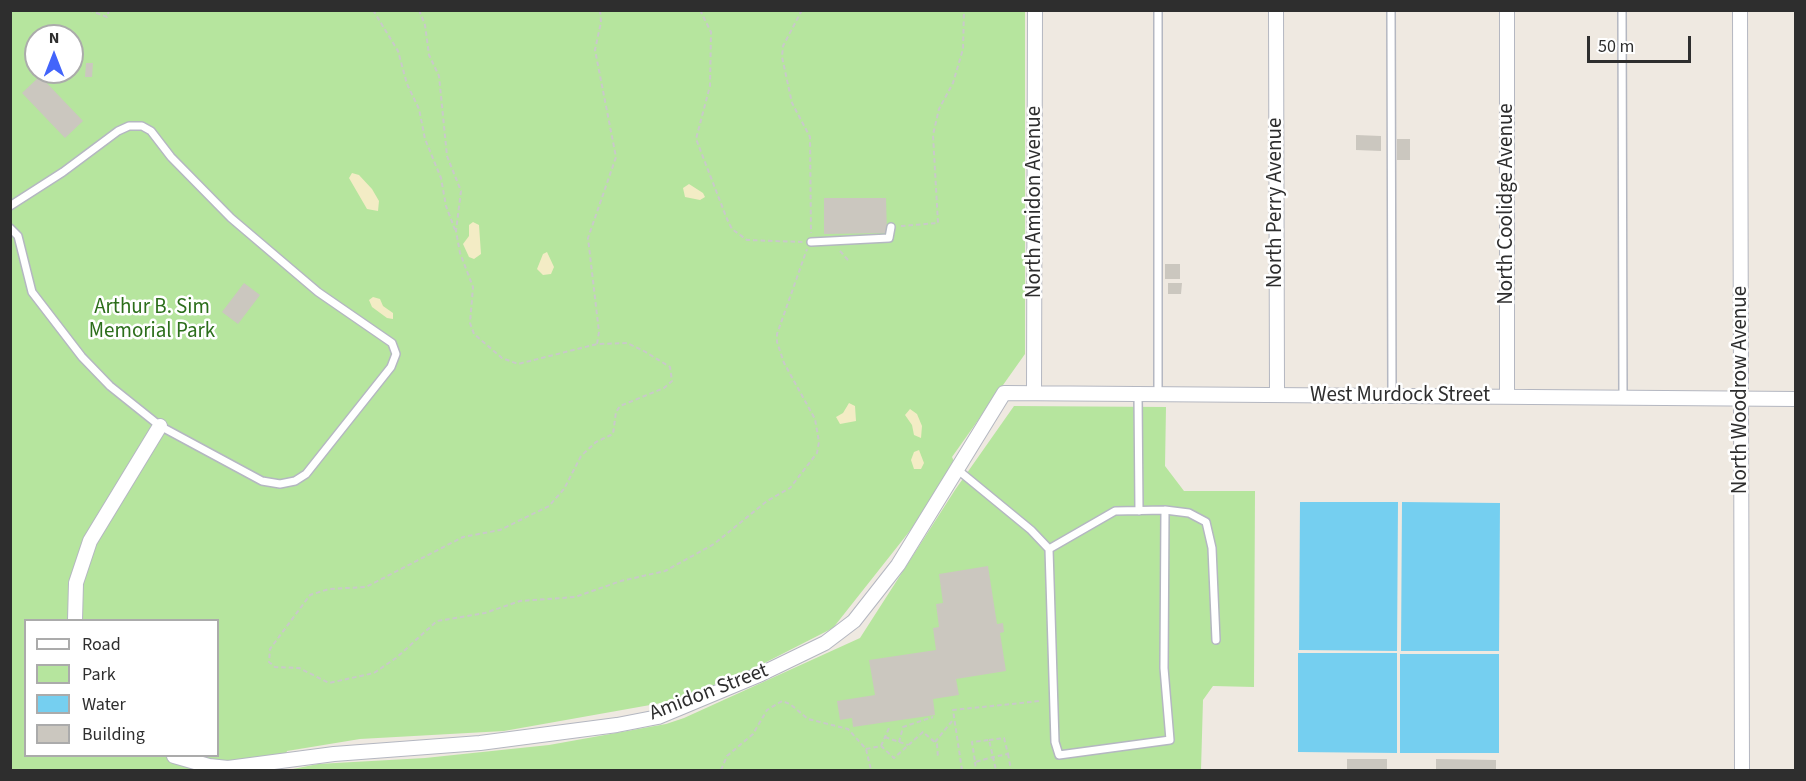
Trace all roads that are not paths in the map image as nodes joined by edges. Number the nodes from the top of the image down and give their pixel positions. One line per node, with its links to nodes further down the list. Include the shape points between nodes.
1 (1035, 10): 13 (street, North Amidon Avenue)
2 (1158, 10): 15 (lane)
3 (1276, 10): 16 (street, North Perry Avenue)
4 (1391, 10): 17 (lane)
5 (1507, 10): 18 (street, North Coolidge Avenue)
6 (1622, 10): 19 (lane)
7 (1740, 10): 20 (street, North Woodrow Avenue)
8 (10, 206): 22 (lane, via 118,131 142,126 231,218 318,292 392,343 396,354 391,367 306,474 295,480 262,482)
9 (891, 227): 11 (lane, via 889,238)
10 (10, 228): 22 (lane, via 18,236 32,292 40,304 110,386)
11 (811, 242)
12 (1004, 393): 13 (street, West Murdock Street); 23 (street, Amidon Street)
13 (1034, 393): 14 (street, West Murdock Street)
14 (1138, 394): 15 (street, West Murdock Street); 25 (lane)
15 (1158, 394): 16 (street, West Murdock Street)
16 (1277, 395): 17 (street, West Murdock Street)
17 (1392, 395): 18 (street, West Murdock Street)
18 (1507, 397): 19 (street, West Murdock Street)
19 (1623, 398): 20 (street, West Murdock Street)
20 (1741, 399): 21 (street, West Murdock Street); 30 (street, North Woodrow Avenue)
21 (1796, 399)
22 (160, 426): 27 (street, via 100,522 83,558 76,583)
23 (957, 470): 26 (lane); 29 (street, Amidon Street, via 898,565 854,621 825,643 658,717 480,743 334,754 228,768)
24 (1165, 510): 25 (lane); 26 (lane, via 1164,668 1170,740 1059,755 1055,742); 28 (lane, via 1189,513 1206,522 1212,548)
25 (1139, 511): 26 (lane, via 1115,511)
26 (1049, 549)
27 (75, 619)
28 (1216, 640)
29 (178, 757)
30 (1742, 771)

